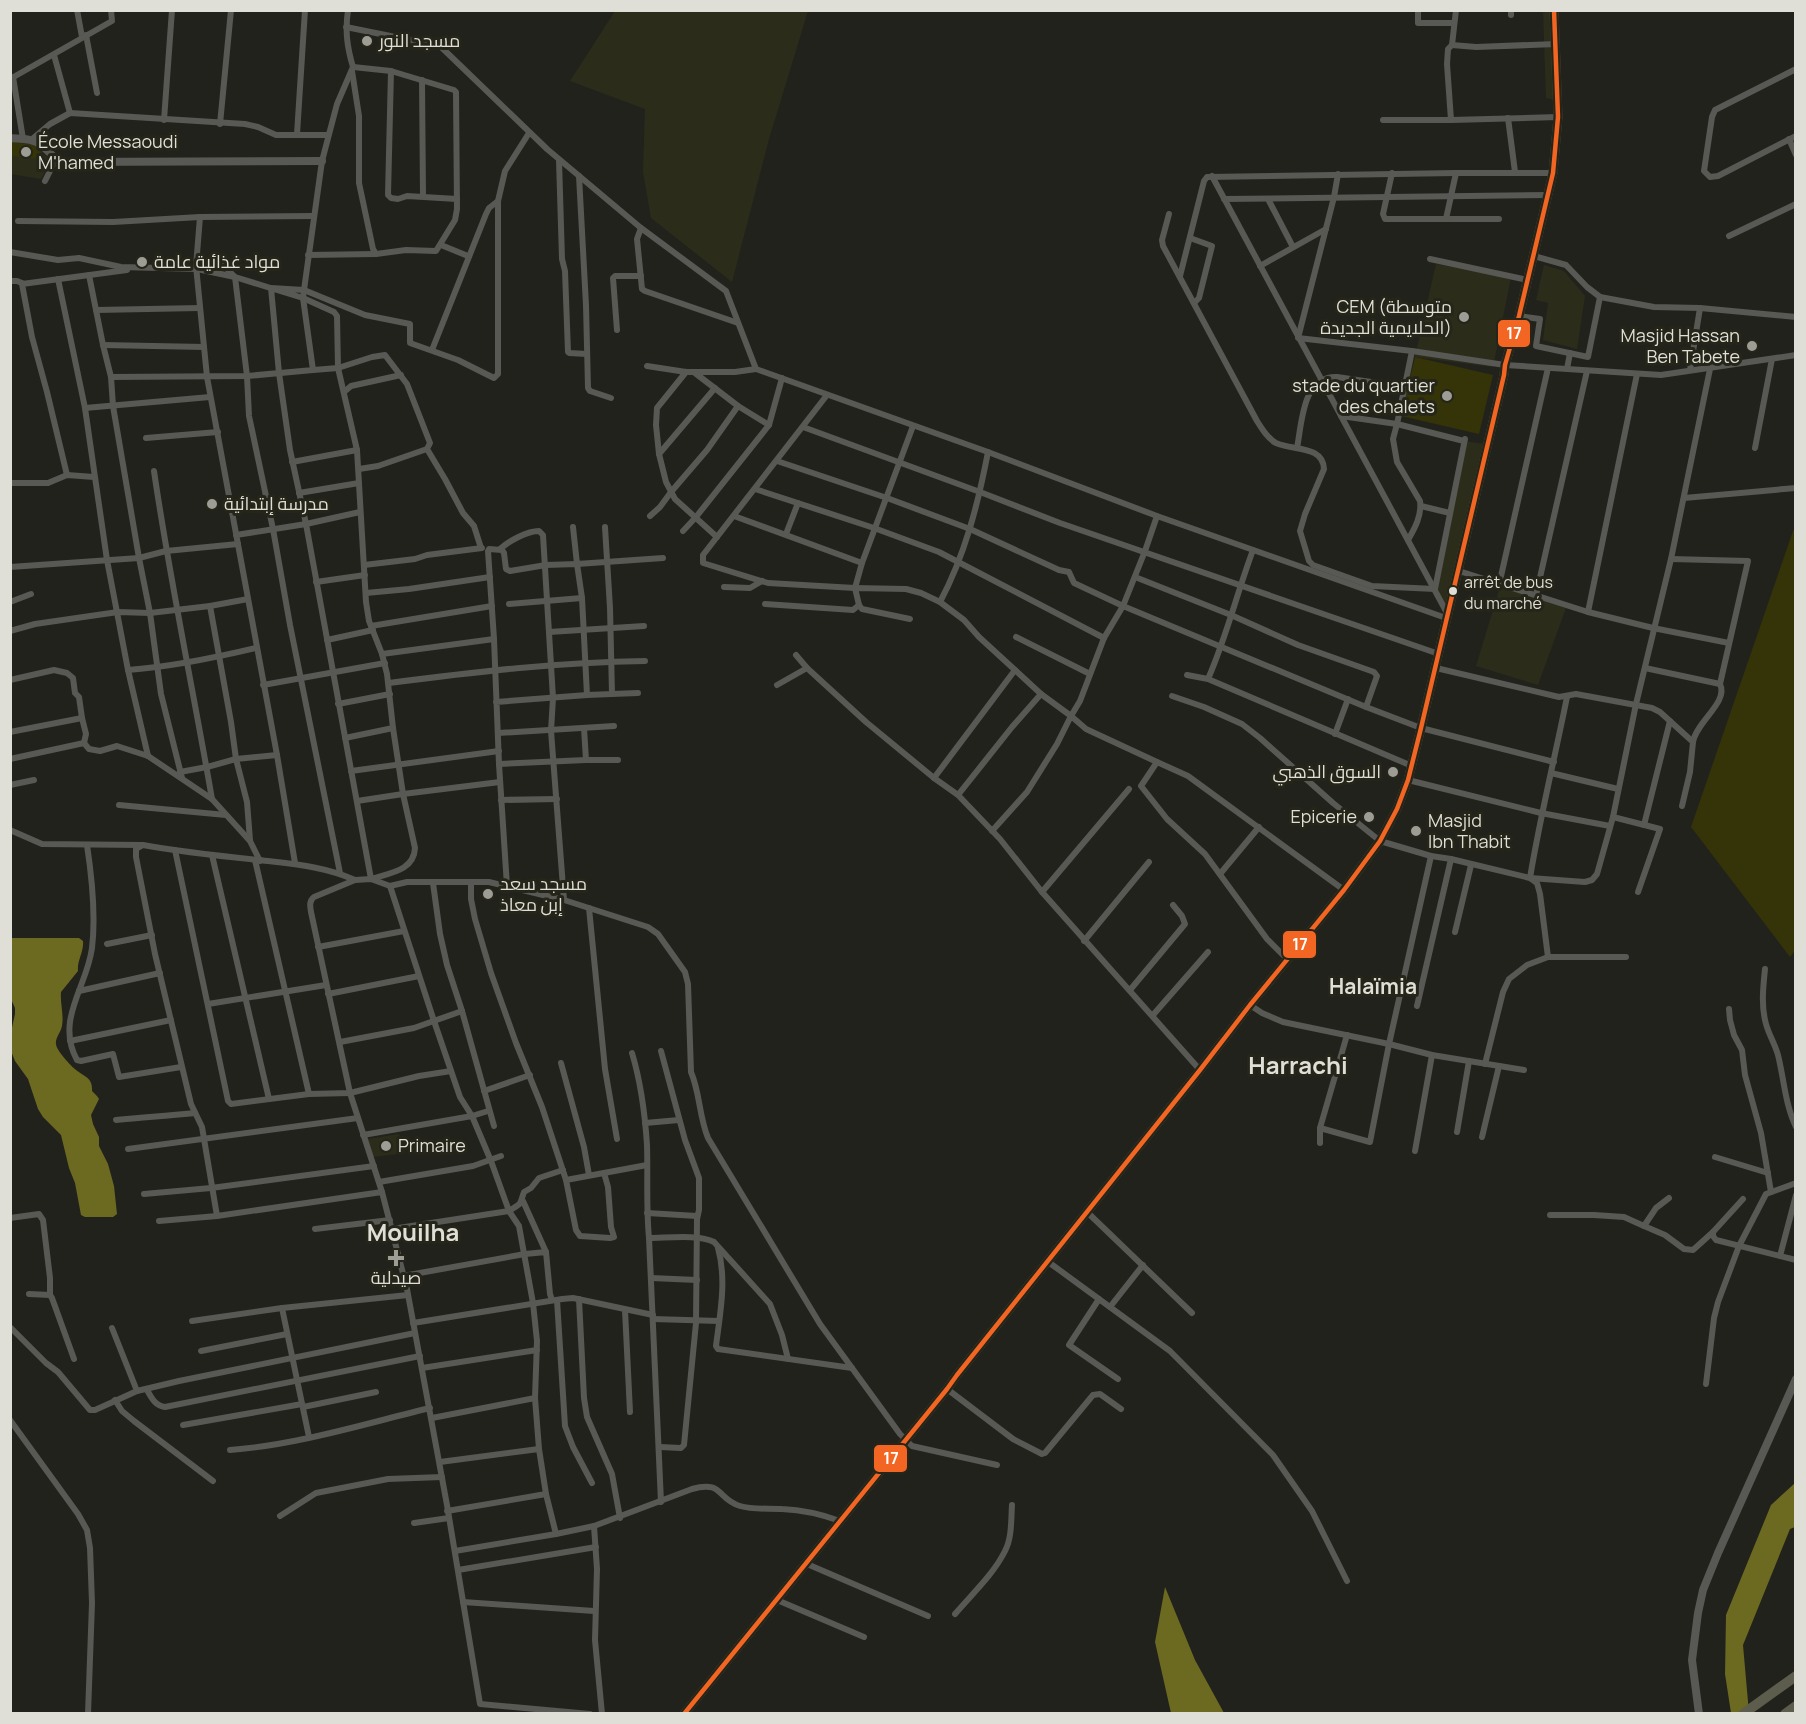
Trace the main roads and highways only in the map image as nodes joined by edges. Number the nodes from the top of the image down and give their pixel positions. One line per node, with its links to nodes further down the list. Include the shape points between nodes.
1 (1554, 10): 7 (main road, via 1558,117 1553,173 1412,766 1397,809 1380,842 1344,890)
2 (10, 138): 3 (main road, via 38,142 61,162)
3 (322, 161)
4 (1796, 1379): 8 (main road, via 1703,1590 1692,1660)
5 (1796, 1676): 9 (highway)
6 (1796, 1706): 10 (highway)
7 (684, 1713)
8 (1699, 1713)
9 (1743, 1713)
10 (1785, 1713)

